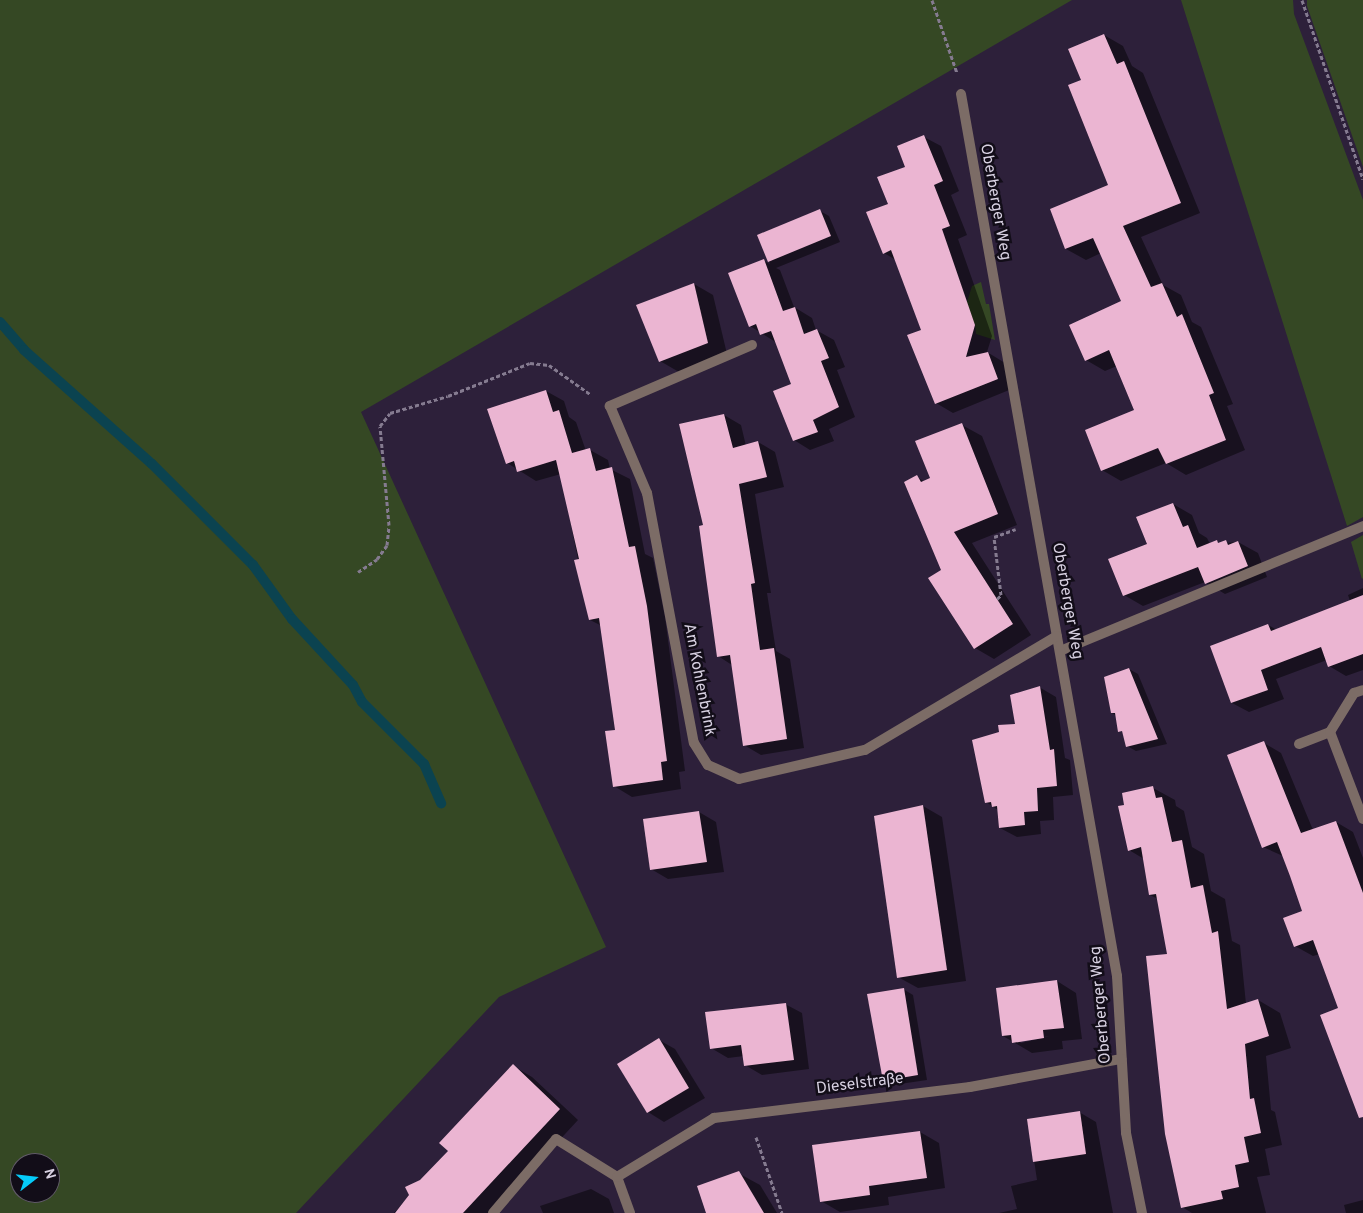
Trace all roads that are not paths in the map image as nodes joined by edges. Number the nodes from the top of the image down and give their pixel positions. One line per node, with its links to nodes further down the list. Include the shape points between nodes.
1 (961, 94): 4 (street, Oberberger Weg)
2 (752, 345): 4 (street, Am Kohlenbrink, via 610,406 647,494 694,743 708,765 739,779 865,750)
3 (1363, 526): 5 (street)
4 (1057, 636): 5 (street, Oberberger Weg)
5 (1060, 651): 10 (street, Oberberger Weg, via 1117,976)
6 (1363, 690): 7 (street, via 1354,693)
7 (1330, 732): 8 (street); 9 (street)
8 (1299, 744)
9 (1363, 819)
10 (1121, 1059): 11 (street, Dieselstraße, via 970,1087 714,1118); 14 (street, Oberberger Weg, via 1126,1133)
11 (617, 1177): 12 (street, via 556,1139); 13 (street)
12 (493, 1213)
13 (630, 1213)
14 (1142, 1213)

